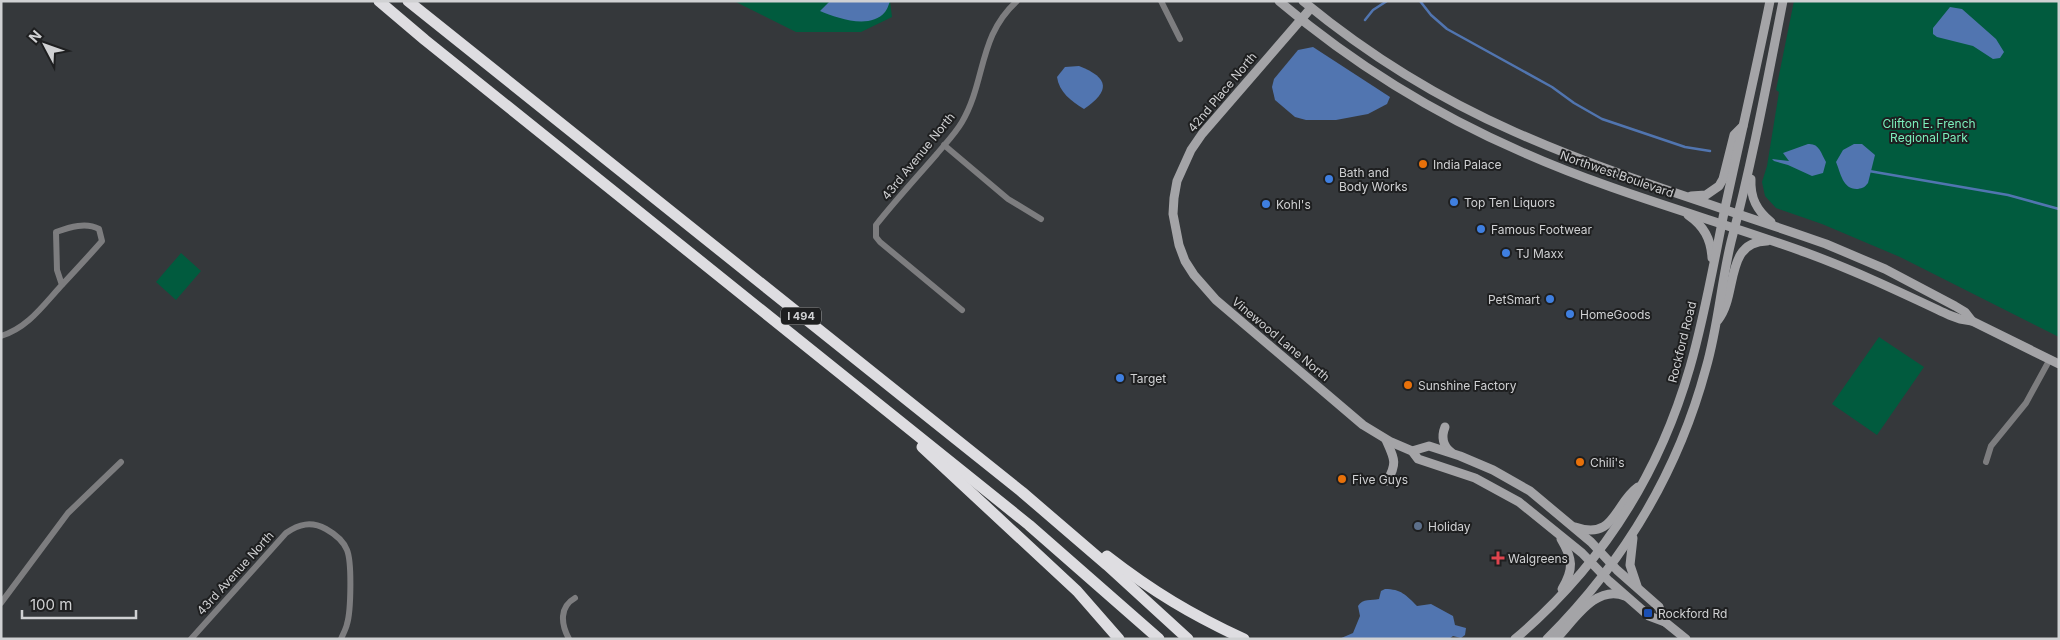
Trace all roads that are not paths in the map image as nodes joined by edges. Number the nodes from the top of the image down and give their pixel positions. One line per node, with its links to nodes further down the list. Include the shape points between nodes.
1 (379, 1): 32 (highway, I 494)
2 (408, 1): 41 (highway, I 494)
3 (1017, 1): 13 (street, 43rd Avenue North, via 992,34 970,106)
4 (1161, 1): 11 (street)
5 (1279, 1): 10 (main road, Northwest Boulevard)
6 (1303, 1): 9 (main road, Northwest Boulevard)
7 (1770, 1): 12 (main road, Rockford Road)
8 (1784, 1): 14 (main road)
9 (1314, 5): 10 (main road, 42nd Place North); 15 (main road, Northwest Boulevard, via 1392,65 1483,117 1577,158)
10 (1301, 20): 16 (main road, Northwest Boulevard, via 1385,79 1459,122 1554,166); 18 (main road, 42nd Place North, via 1191,150 1177,181)
11 (1180, 38)
12 (1743, 126): 15 (main road, via 1734,135 1724,179 1719,186 1706,195); 17 (main road, Rockford Road)
13 (944, 145): 20 (street, via 1008,199); 27 (street, 43rd Avenue North, via 876,225 875,232 880,242)
14 (1749, 167): 19 (main road); 22 (main road, via 1754,202)
15 (1687, 196): 17 (main road, Northwest Boulevard)
16 (1677, 208): 21 (main road, Northwest Boulevard); 25 (main road, via 1696,220 1706,233 1712,251)
17 (1725, 209): 19 (main road, Northwest Boulevard); 21 (main road, Rockford Road)
18 (1173, 214): 34 (main road, Vinewood Lane North, via 1185,261 1204,288 1351,416)
19 (1739, 214): 22 (main road, Northwest Boulevard); 23 (main road)
20 (1041, 219)
21 (1722, 224): 23 (main road, Northwest Boulevard); 25 (main road, Rockford Road)
22 (1777, 227): 28 (main road, Northwest Boulevard, via 1885,269 1956,306)
23 (1736, 229): 24 (main road, Northwest Boulevard); 29 (main road)
24 (1774, 242): 28 (main road, Northwest Boulevard, via 1846,268 1960,319); 29 (main road, via 1754,243 1737,258 1728,300)
25 (1712, 273): 40 (main road, Rockford Road, via 1684,385 1671,424)
26 (62, 285): 26 (street, via 102,241 99,228 92,225 70,226 56,232 57,270); 30 (street, via 31,320 14,332)
27 (962, 310)
28 (1972, 320): 31 (main road, Northwest Boulevard)
29 (1716, 322): 44 (main road, via 1705,373 1681,442)
30 (1, 336)
31 (2054, 362): 38 (street, via 2026,404 1991,446)
32 (909, 427): 58 (highway, via 918,444 1071,585); 59 (highway, I 494, via 1029,525)
33 (1445, 427): 36 (main road, via 1443,442)
34 (1386, 440): 35 (main road, Vinewood Lane North); 39 (main road, via 1394,463)
35 (1412, 451): 36 (main road, Vinewood Lane North, via 1429,446); 43 (main road, Vinewood Lane North, via 1418,459 1475,478 1519,502)
36 (1453, 454): 42 (main road, Vinewood Lane North, via 1514,481)
37 (121, 462): 52 (street, via 68,513)
38 (1986, 462)
39 (1386, 481)
40 (1644, 483): 42 (main road, via 1632,491 1612,521 1603,527 1587,530); 45 (main road, Rockford Road)
41 (1046, 512): 60 (highway, I 494); 61 (highway, via 1168,600)
42 (1569, 524): 45 (main road, Vinewood Lane North)
43 (1555, 531): 46 (main road, Vinewood Lane North); 53 (main road, via 1569,554 1571,564 1565,583)
44 (1634, 533): 47 (main road); 49 (main road, via 1630,565)
45 (1600, 552): 46 (main road, Rockford Road); 47 (main road, Vinewood Lane North)
46 (1591, 562): 48 (main road, Vinewood Lane North); 53 (main road, Rockford Road)
47 (1612, 564): 48 (main road); 49 (main road, Vinewood Lane North)
48 (1603, 575): 50 (main road, Vinewood Lane North); 63 (main road)
49 (1638, 588): 54 (main road, Vinewood Lane North, via 1659,607)
50 (1627, 597): 54 (main road, Vinewood Lane North, via 1649,616); 64 (main road, via 1615,594 1597,597)
51 (575, 598): 57 (street, via 568,602 563,612)
52 (1, 603)
53 (1548, 608): 62 (main road, Rockford Road)
54 (1665, 622): 65 (main road, Vinewood Lane North)
55 (191, 639): 56 (street, 43rd Avenue North, via 286,534 308,524 332,532 342,540 348,552 349,613)
56 (341, 639)
57 (568, 639)
58 (1118, 639)
59 (1159, 639)
60 (1188, 639)
61 (1244, 639)
62 (1514, 639)
63 (1546, 639)
64 (1556, 639)
65 (1686, 639)

